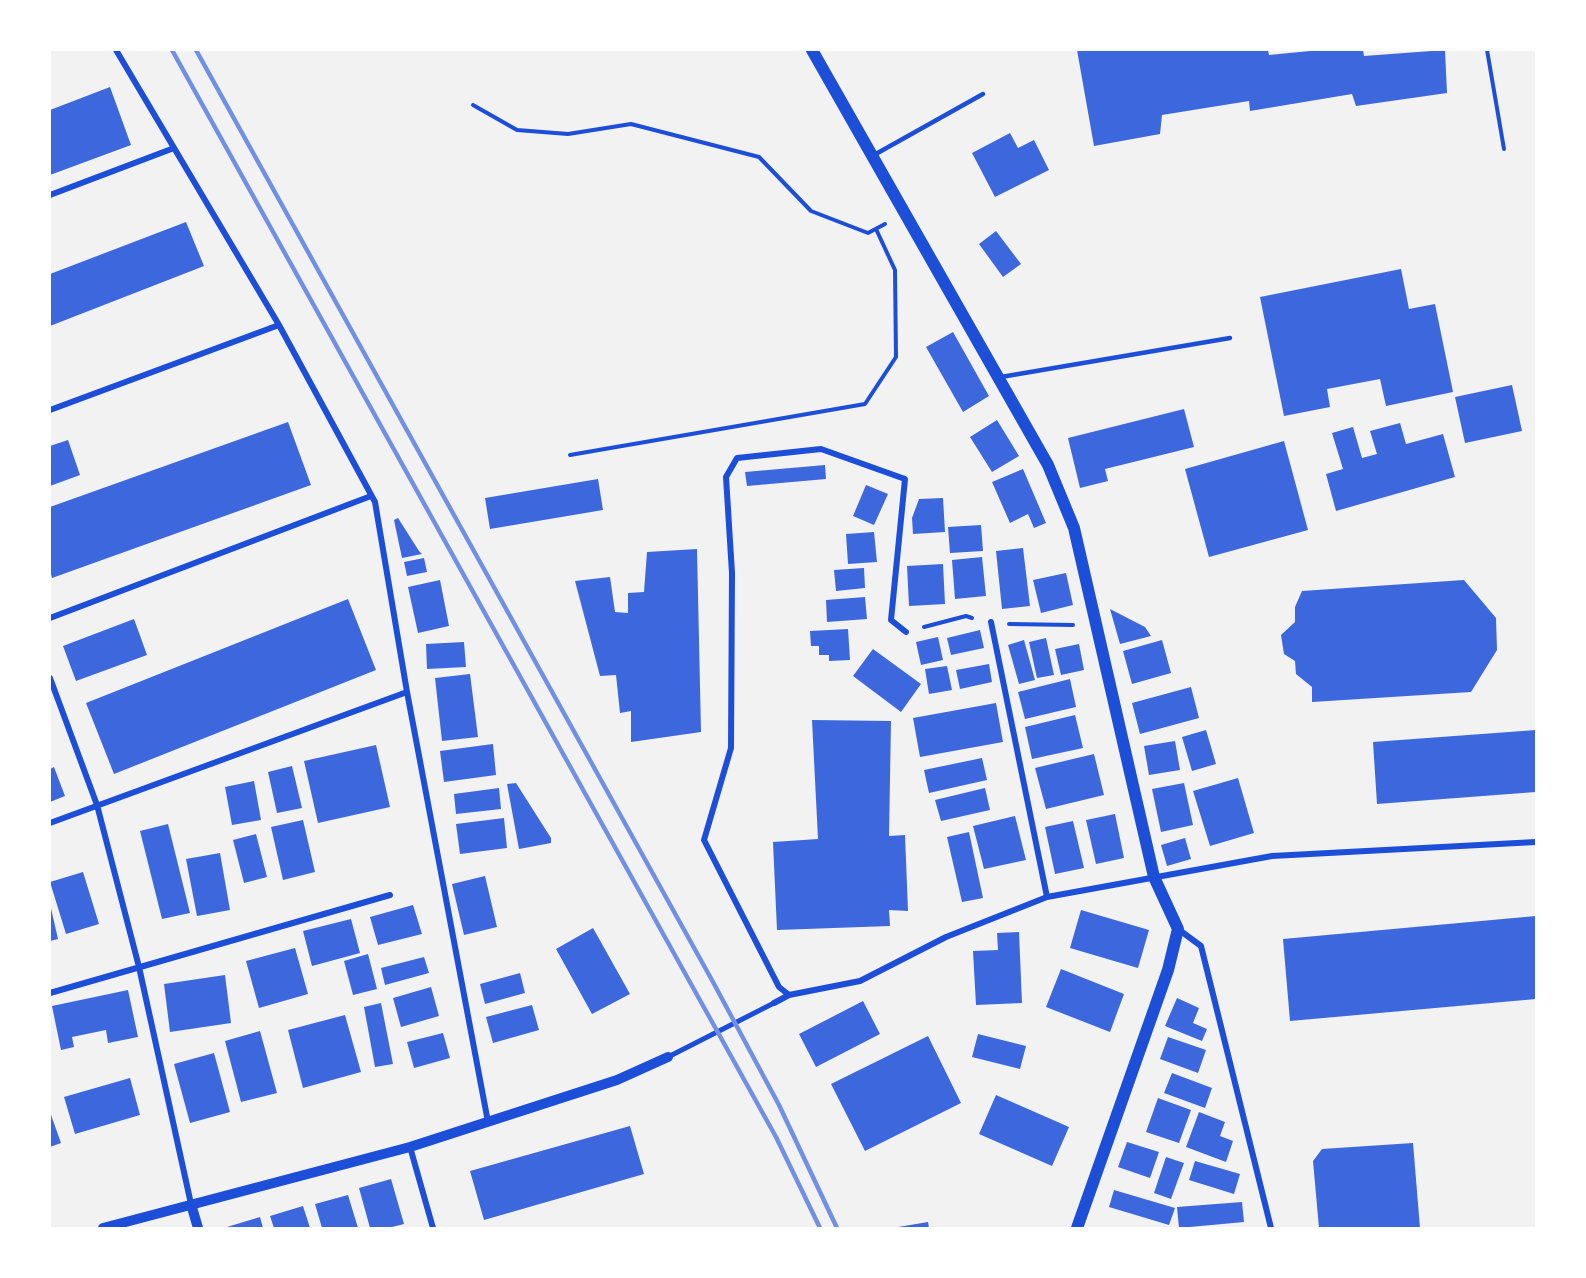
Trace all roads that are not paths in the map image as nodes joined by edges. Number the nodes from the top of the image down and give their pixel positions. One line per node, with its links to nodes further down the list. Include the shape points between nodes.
1 (116, 50): 4 (street)
2 (812, 50): 5 (main road)
3 (983, 94): 5 (lane)
4 (174, 148): 6 (street); 7 (street)
5 (872, 156): 9 (main road)
6 (50, 195)
7 (279, 325): 10 (street); 11 (street)
8 (1230, 338): 9 (lane)
9 (998, 377): 20 (main road, via 1048,465 1074,528)
10 (50, 410)
11 (372, 496): 12 (street); 16 (street)
12 (50, 618)
13 (991, 622): 22 (street)
14 (906, 632): 26 (street, via 891,620 905,479 821,449 737,458 726,477 732,573 731,748 704,840 779,987)
15 (50, 678): 17 (street)
16 (407, 692): 17 (street); 29 (street)
17 (97, 805): 18 (street); 24 (street)
18 (50, 823)
19 (1536, 842): 20 (street, via 1272,856)
20 (1154, 877): 22 (street); 23 (main road)
21 (390, 895): 24 (street)
22 (1047, 897): 26 (street, via 946,937 860,981)
23 (1178, 928): 35 (main road, via 1168,970); 36 (street, via 1201,946)
24 (139, 968): 25 (street); 31 (street)
25 (50, 993)
26 (789, 995): 27 (street)
27 (774, 1003): 28 (street)
28 (668, 1057): 29 (street, via 617,1080)
29 (488, 1122): 30 (street)
30 (410, 1148): 31 (street); 34 (street)
31 (191, 1204): 32 (street); 33 (street)
32 (103, 1228)
33 (198, 1228)
34 (433, 1228)
35 (1077, 1228)
36 (1271, 1228)

